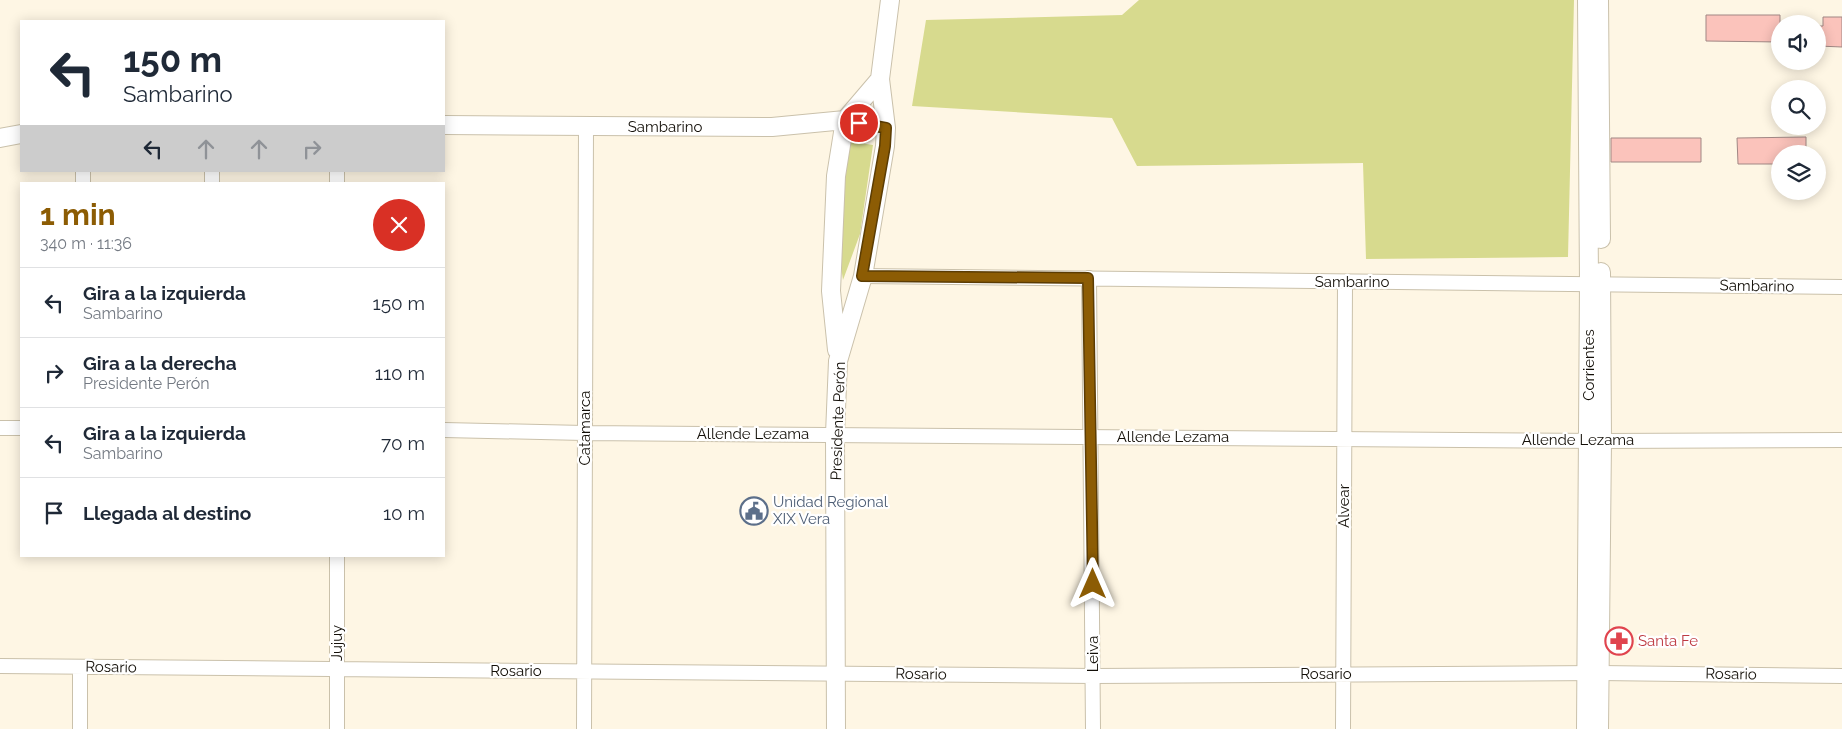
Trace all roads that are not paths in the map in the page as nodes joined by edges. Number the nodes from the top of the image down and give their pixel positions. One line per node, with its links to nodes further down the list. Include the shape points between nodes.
1 (890, 0): 4 (street, Presidente Perón)
2 (1587, 0): 14 (street, Corrientes)
3 (1599, 0): 14 (street, Corrientes)
4 (880, 79): 5 (street); 8 (street, Presidente Perón)
5 (845, 120): 7 (street, Sambarino, via 772,127); 8 (street, Sambarino); 16 (street, via 836,176 831,291)
6 (445, 124): 7 (street, Sambarino)
7 (586, 127): 20 (street, Catamarca)
8 (886, 128): 11 (street, Presidente Perón)
9 (20, 134): 10 (street)
10 (0, 138)
11 (862, 276): 12 (street, Sambarino); 16 (street, Presidente Perón)
12 (1088, 278): 13 (street, Sambarino); 22 (street, Leiva)
13 (1345, 282): 14 (street, Sambarino); 23 (street, Alvear)
14 (1595, 283): 15 (street, Sambarino); 25 (street, Corrientes)
15 (1842, 287)
16 (838, 361): 21 (street, Presidente Perón)
17 (0, 428): 18 (street)
18 (20, 428)
19 (445, 430): 20 (street, Allende Lezama)
20 (584, 433): 21 (street, Allende Lezama); 30 (street, Catamarca)
21 (835, 434): 22 (street, Allende Lezama); 31 (street, Presidente Perón)
22 (1092, 436): 23 (street, Allende Lezama); 34 (street, Leiva)
23 (1344, 438): 25 (street, Allende Lezama); 33 (street, Alvear)
24 (1842, 440): 25 (street, Allende Lezama)
25 (1596, 441): 32 (street, Corrientes)
26 (337, 557): 29 (street, Jujuy)
27 (0, 666): 28 (street, Rosario)
28 (80, 667): 29 (street, Rosario); 36 (street)
29 (337, 669): 30 (street, Rosario); 37 (street, Jujuy)
30 (585, 671): 31 (street, Rosario); 38 (street, Catamarca)
31 (835, 673): 34 (street, Rosario); 39 (street, Presidente Perón)
32 (1593, 673): 33 (street, Rosario); 35 (street, Rosario); 42 (street, Corrientes); 43 (street, Corrientes)
33 (1343, 674): 34 (street, Rosario); 41 (street, Alvear)
34 (1094, 676): 40 (street, Leiva)
35 (1842, 676)
36 (80, 729)
37 (337, 729)
38 (584, 729)
39 (836, 729)
40 (1093, 729)
41 (1343, 729)
42 (1586, 729)
43 (1599, 729)

